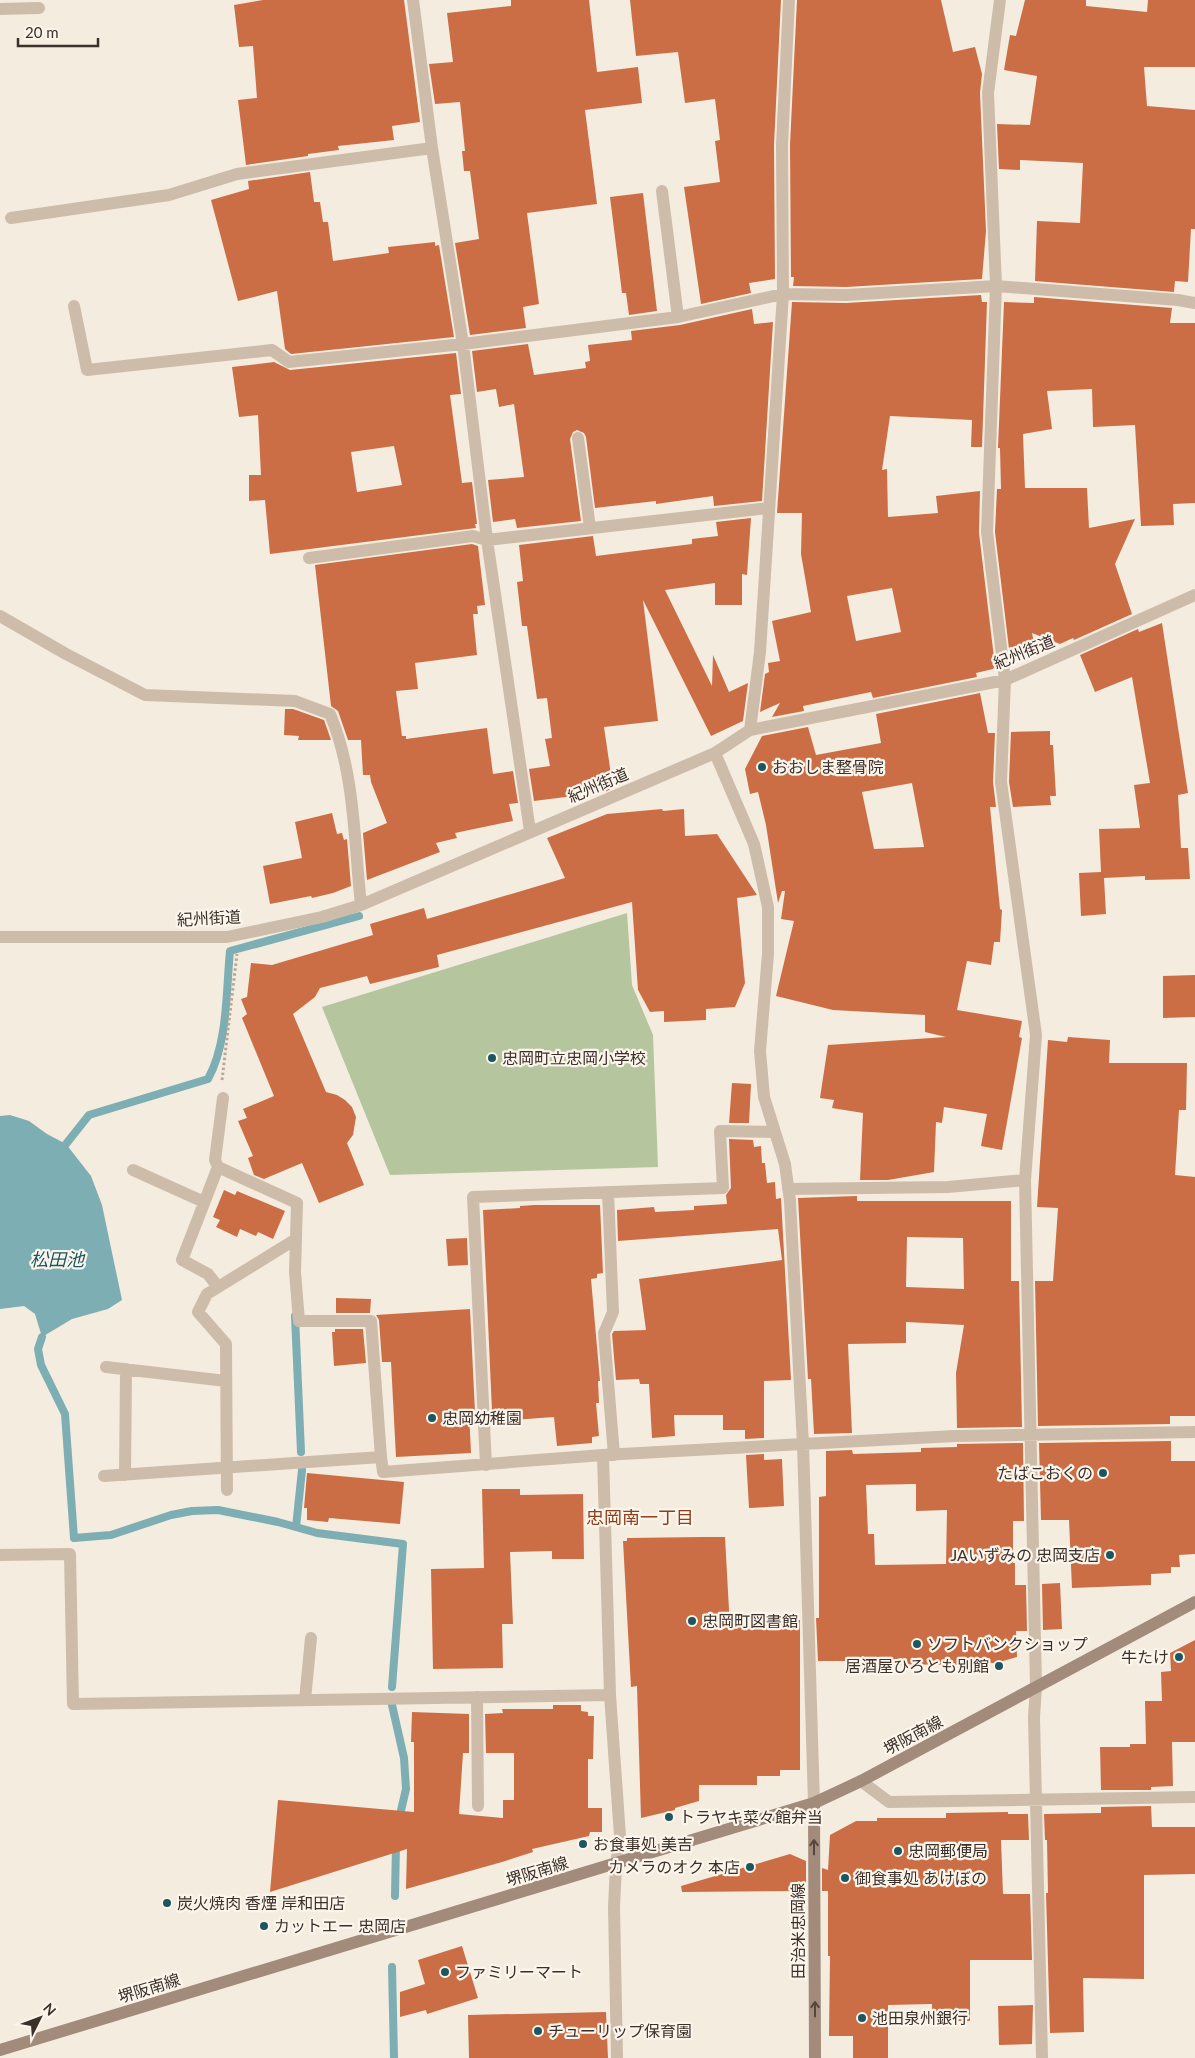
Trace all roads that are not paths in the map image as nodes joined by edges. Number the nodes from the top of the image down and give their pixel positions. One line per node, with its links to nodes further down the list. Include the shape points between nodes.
1 (413, 0): 6 (street)
2 (790, 0): 10 (street, via 782,146)
3 (1000, 0): 9 (street, via 988,93)
4 (40, 8): 5 (street)
5 (0, 9)
6 (432, 148): 8 (street, via 237,174 170,195); 14 (street)
7 (662, 191): 13 (street)
8 (11, 218)
9 (996, 286): 10 (street, via 846,295); 11 (street); 22 (street, via 987,532)
10 (783, 294): 13 (street); 16 (street)
11 (1195, 302)
12 (74, 306): 14 (street, via 87,370 272,350 289,362)
13 (678, 317): 14 (street)
14 (463, 344): 18 (street)
15 (578, 438): 17 (street)
16 (768, 508): 17 (street); 23 (street, via 760,652)
17 (590, 528): 18 (street)
18 (487, 540): 19 (street, via 473,536); 25 (street)
19 (309, 558)
20 (1195, 595): 22 (street, 紀州街道)
21 (0, 616): 26 (street, via 145,695 295,701 330,714 340,738 348,775)
22 (1006, 680): 23 (street, 紀州街道); 32 (street, via 1001,782 1036,1035)
23 (750, 730): 24 (street, 紀州街道)
24 (715, 753): 25 (street, 紀州街道); 29 (street, via 754,844 768,907 768,954 760,1050 764,1097)
25 (530, 831): 26 (street, 紀州街道)
26 (360, 905): 27 (street, 紀州街道, via 322,917 227,937)
27 (0, 937)
28 (223, 1098): 30 (street, via 215,1160)
29 (776, 1132): 33 (street); 34 (street, via 720,1132 723,1188)
30 (218, 1168): 35 (street); 36 (street, via 297,1203)
31 (133, 1170): 35 (street)
32 (1025, 1180): 33 (street, via 948,1187); 42 (street)
33 (788, 1189): 43 (street)
34 (608, 1192): 44 (street, via 613,1312 604,1332); 46 (street, via 473,1197)
35 (204, 1202): 37 (street, via 182,1260 208,1274)
36 (296, 1239): 37 (street); 45 (street, via 299,1321 371,1321)
37 (218, 1287): 40 (street, via 207,1294 198,1312 226,1344)
38 (106, 1367): 39 (street)
39 (126, 1369): 40 (street); 48 (street)
40 (226, 1380): 47 (street)
41 (1195, 1432): 42 (street)
42 (1030, 1436): 43 (street, via 955,1436); 54 (street)
43 (802, 1444): 44 (street); 61 (street)
44 (608, 1455): 46 (street); 55 (street)
45 (381, 1457): 46 (street, via 383,1472); 47 (street)
46 (486, 1464)
47 (227, 1469): 48 (street); 50 (street)
48 (125, 1475): 49 (street)
49 (104, 1476)
50 (227, 1490)
51 (0, 1554): 57 (street, via 70,1554 73,1704)
52 (1195, 1602): 54 (main road, 堺阪南線)
53 (311, 1638): 57 (street)
54 (1036, 1687): 58 (main road, 堺阪南線); 60 (street)
55 (610, 1695): 56 (street); 63 (street, via 620,1836)
56 (477, 1697): 57 (street); 62 (street)
57 (305, 1700)
58 (861, 1781): 60 (street, via 890,1802); 61 (main road, 堺阪南線)
59 (1195, 1797): 60 (street)
60 (1036, 1801): 67 (street)
61 (814, 1803): 63 (main road, 堺阪南線); 66 (main road, 田治米忠岡線, one-way to 61)
62 (478, 1806)
63 (616, 1864): 64 (main road, 堺阪南線); 65 (street)
64 (0, 2050)
65 (617, 2058)
66 (815, 2058)
67 (1042, 2058)

